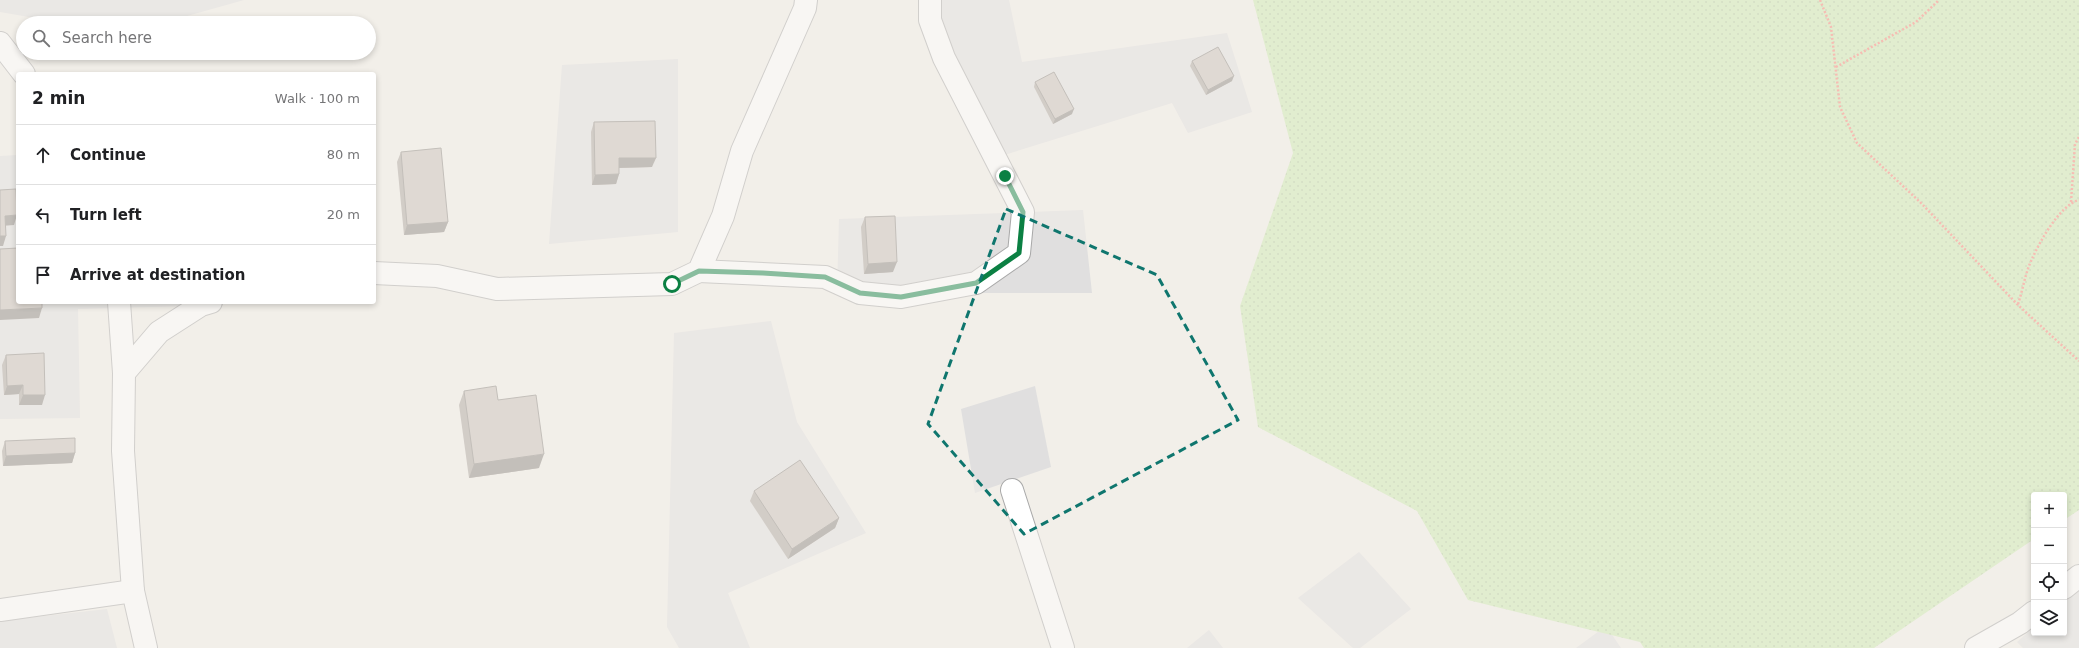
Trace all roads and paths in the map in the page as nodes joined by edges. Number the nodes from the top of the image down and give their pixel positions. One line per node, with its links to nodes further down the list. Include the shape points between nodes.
1 (806, 0): 11 (street, via 805,8 742,151 723,216)
2 (930, 0): 11 (street, via 930,20 944,58 1023,212 1019,253 976,283 901,297 860,293 825,277)
3 (1820, 0): 6 (path, via 1831,27)
4 (1939, 0): 6 (path, via 1916,22)
5 (0, 43): 7 (street)
6 (1836, 67): 15 (path, via 1840,108 1857,143 1921,203)
7 (22, 72)
8 (2079, 137): 10 (path, via 2075,144)
9 (2079, 200): 10 (path)
10 (2071, 202): 15 (path, via 2053,223 2031,260)
11 (699, 271): 12 (street, via 672,284 497,289 437,276)
12 (376, 273)
13 (119, 304): 17 (street)
14 (205, 304): 17 (street, via 159,332)
15 (2018, 305): 16 (path)
16 (2079, 361)
17 (124, 373): 21 (street, via 123,452)
18 (1012, 490): 25 (street)
19 (2079, 576): 20 (street)
20 (2067, 586)
21 (133, 591): 22 (street); 24 (street)
22 (0, 610)
23 (2031, 614): 26 (street)
24 (146, 648)
25 (1063, 648)
26 (1976, 648)

